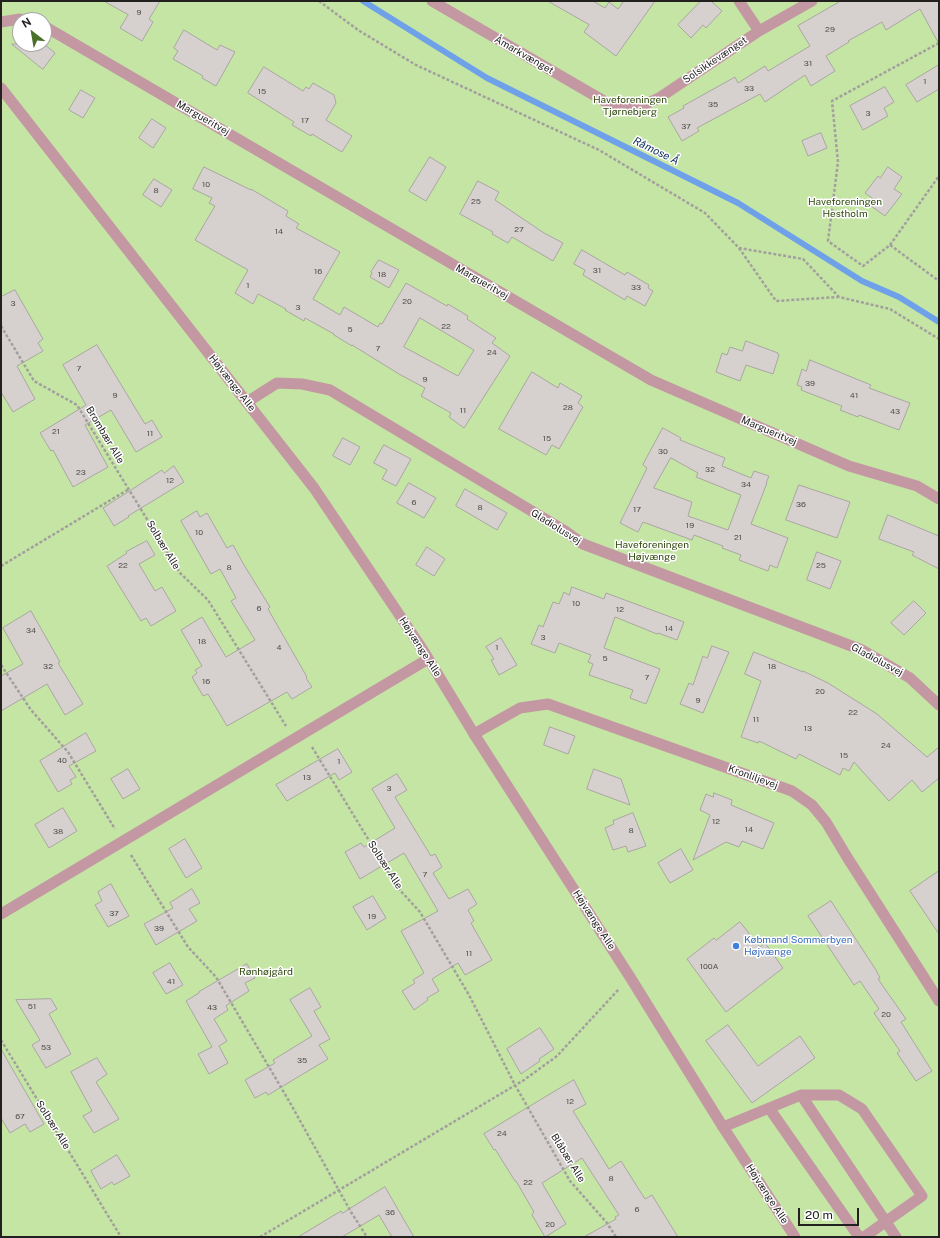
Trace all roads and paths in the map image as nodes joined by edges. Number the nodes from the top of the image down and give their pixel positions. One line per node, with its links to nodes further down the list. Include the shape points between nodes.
1 (319, 1): 16 (path, via 358,30 416,65 599,150 705,213)
2 (432, 1): 11 (street, Åmarkvænget)
3 (739, 1): 8 (street)
4 (812, 1): 8 (street, Solsikkevænget)
5 (12, 20): 6 (street)
6 (1, 22)
7 (52, 31): 23 (street, Margueritvej, via 651,380 849,466 916,486)
8 (759, 31): 11 (street, Solsikkevænget, via 659,98 637,108)
9 (939, 43): 15 (path, via 832,101 838,162 828,241 863,266)
10 (1, 88): 21 (street, Højvænge Alle)
11 (616, 108)
12 (939, 176): 13 (path)
13 (935, 182): 14 (path); 15 (path)
14 (939, 185)
15 (890, 246): 17 (path)
16 (739, 248): 18 (path, via 803,259); 18 (path, via 776,301)
17 (939, 282)
18 (839, 297): 20 (path, via 890,309)
19 (1, 326): 22 (path, Brombær Alle, via 34,381 78,405)
20 (939, 339)
21 (248, 402): 25 (street, Højvænge Alle, via 314,488); 27 (street, Gladiolusvej, via 277,383 302,384 330,390 583,544 862,650 910,678)
22 (129, 489): 24 (path); 29 (path, Solbær Alle, via 180,573 208,600)
23 (939, 499)
24 (1, 566)
25 (428, 659): 28 (street, Højvænge Alle); 29 (street)
26 (1, 665): 30 (path, via 31,710 68,752)
27 (939, 705)
28 (474, 734): 32 (street, Højvænge Alle); 33 (street, Kronliljevej, via 520,708 548,704 792,791 812,805 826,822)
29 (298, 736): 30 (street); 35 (path, Solbær Alle, via 398,888 420,912 469,995)
30 (123, 842): 31 (street); 39 (path, via 188,947 216,977 290,1101)
31 (1, 914)
32 (630, 977): 35 (path, via 557,1056); 38 (street, Højvænge Alle)
33 (939, 1001)
34 (1, 1040): 41 (path, Solbær Alle)
35 (515, 1085): 39 (path); 44 (path, Blåbær Alle, via 570,1181)
36 (801, 1095): 37 (street); 40 (street); 40 (street, via 839,1095 862,1109 922,1196)
37 (769, 1108): 38 (street); 46 (street)
38 (723, 1127): 45 (street, Højvænge Alle)
39 (339, 1190): 42 (path); 43 (path)
40 (886, 1222): 47 (street); 48 (street)
41 (121, 1237)
42 (260, 1237)
43 (367, 1237)
44 (616, 1237)
45 (795, 1237)
46 (859, 1237)
47 (864, 1237)
48 (896, 1237)

